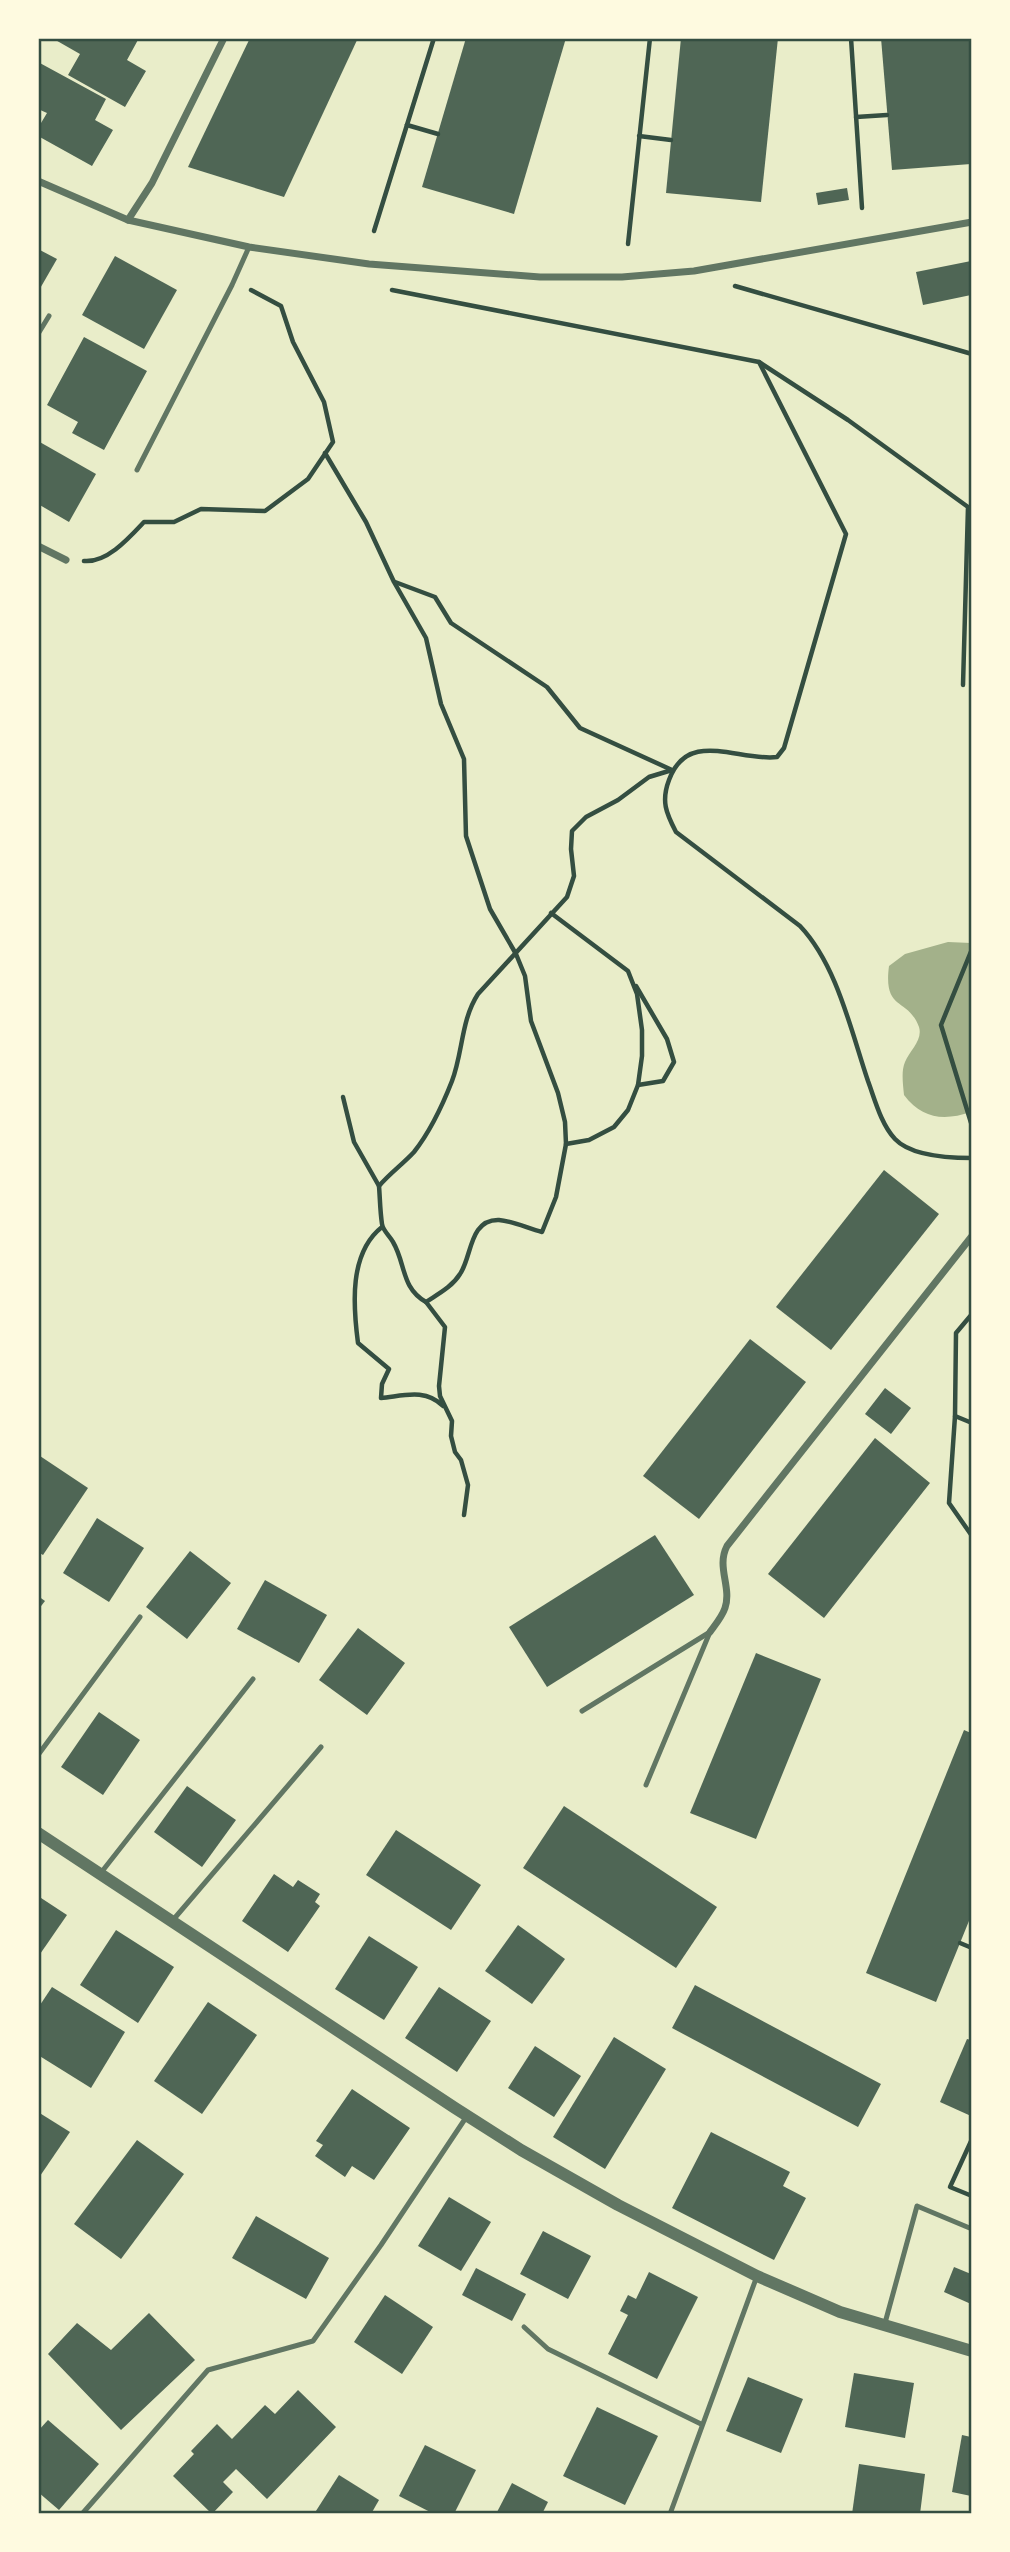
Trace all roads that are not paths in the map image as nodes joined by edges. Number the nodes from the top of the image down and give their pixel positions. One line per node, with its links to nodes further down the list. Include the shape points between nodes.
1 (224, 38): 3 (street, via 152,183)
2 (38, 181): 3 (street)
3 (128, 220): 5 (street)
4 (971, 222): 5 (street, via 694,271 622,277 540,277 369,264)
5 (249, 247): 8 (lane)
6 (49, 316): 7 (lane)
7 (38, 334)
8 (137, 470)
9 (38, 545): 10 (street)
10 (66, 560)
11 (971, 1236): 13 (street, via 727,1546 722,1565 725,1608)
12 (141, 1617): 17 (lane)
13 (710, 1632): 15 (lane); 18 (lane)
14 (253, 1679): 20 (lane)
15 (582, 1711)
16 (321, 1747): 21 (lane)
17 (38, 1755)
18 (646, 1785)
19 (38, 1833): 20 (street)
20 (100, 1874): 21 (street)
21 (172, 1922): 22 (street)
22 (467, 2116): 24 (street, via 618,2205); 29 (lane, via 313,2341 208,2370)
23 (971, 2229): 25 (lane, via 917,2206)
24 (757, 2276): 25 (street); 28 (lane)
25 (884, 2326): 27 (street)
26 (524, 2328): 28 (lane, via 548,2348)
27 (971, 2351)
28 (701, 2424): 30 (lane)
29 (82, 2514)
30 (670, 2514)

